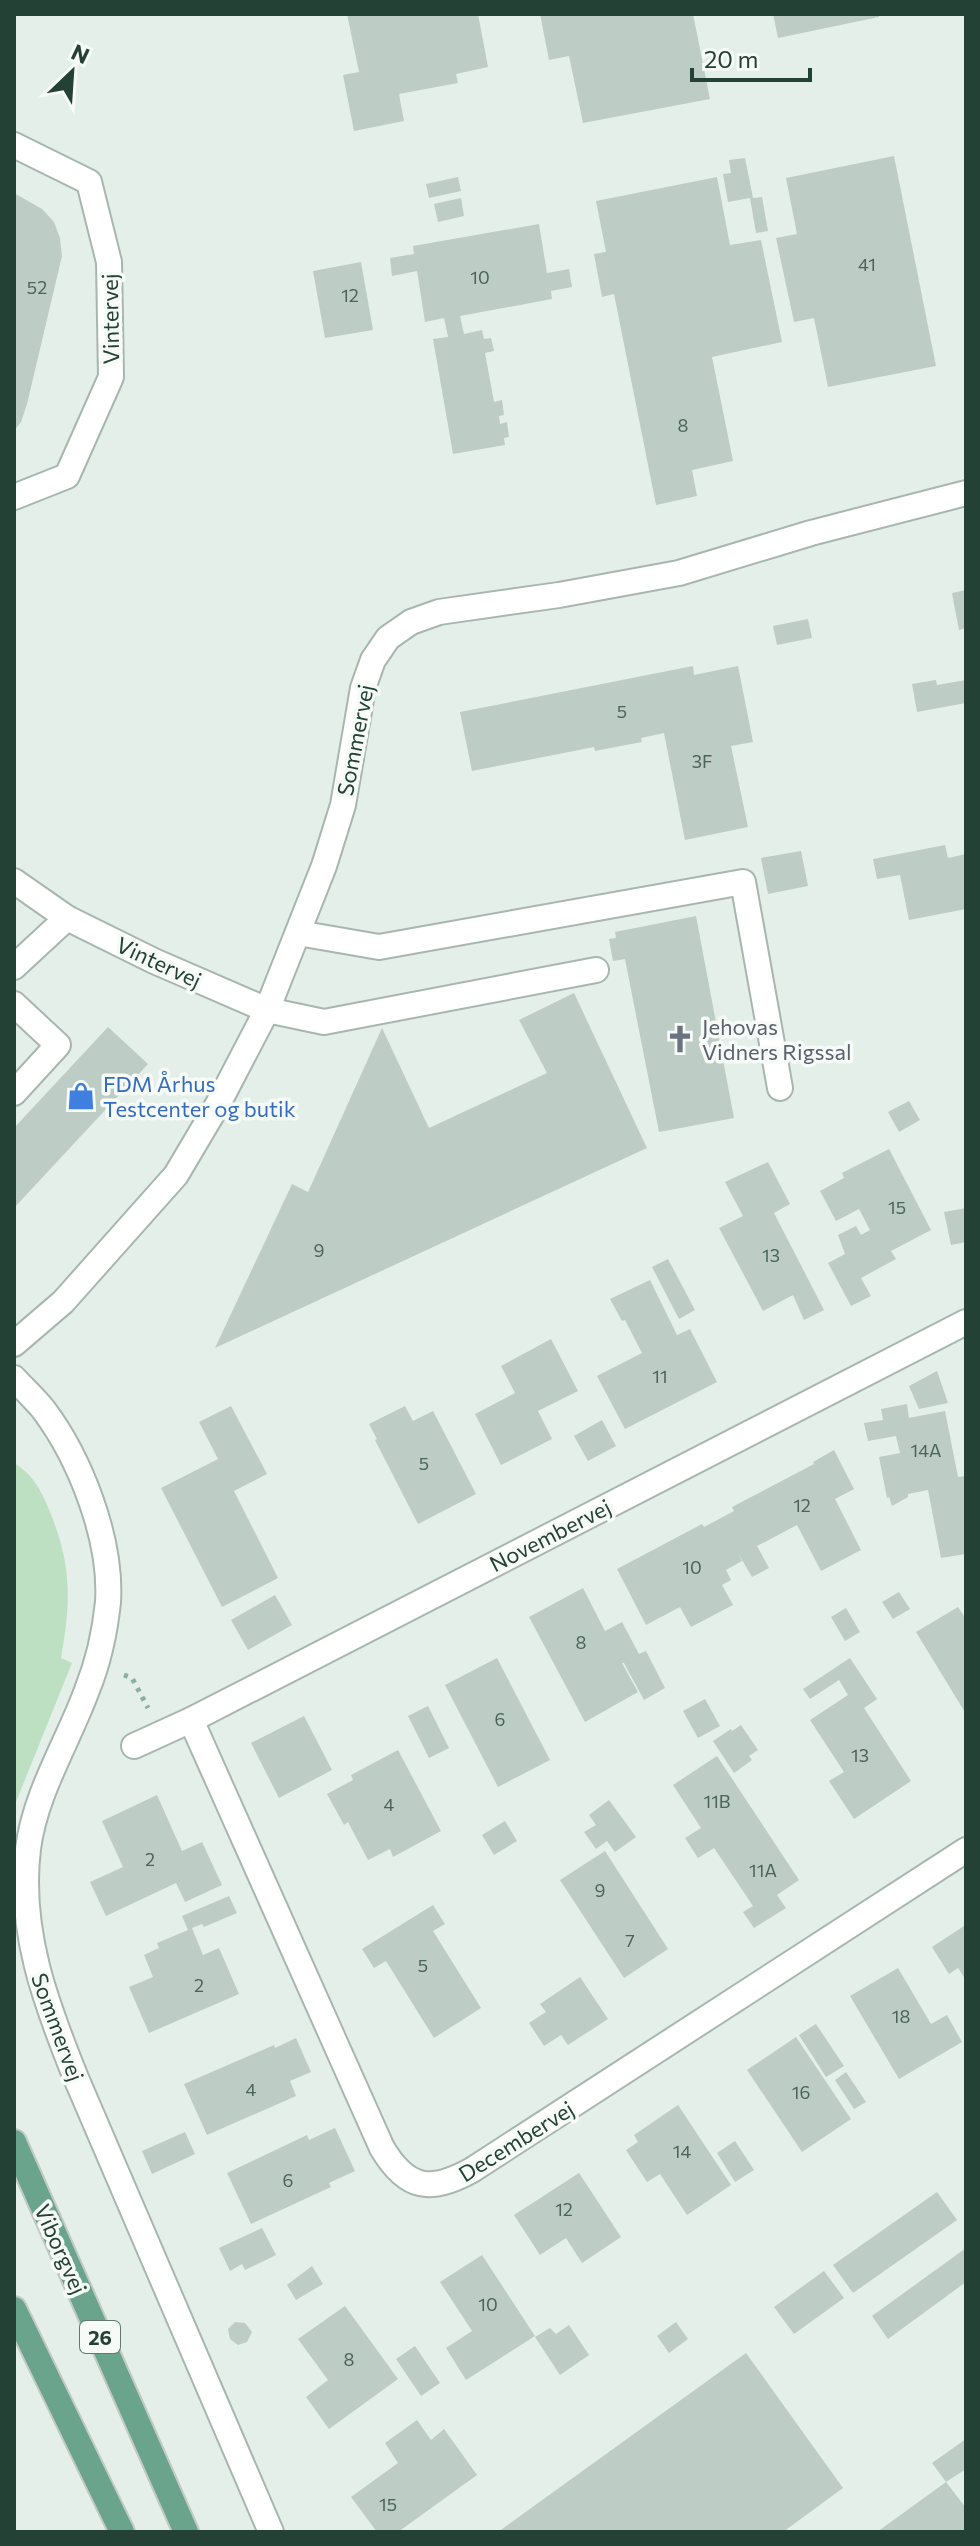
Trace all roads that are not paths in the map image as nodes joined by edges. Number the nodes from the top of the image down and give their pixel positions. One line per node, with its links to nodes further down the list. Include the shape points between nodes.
1 (14, 145): 3 (street, Vintervej, via 89,182 109,262 111,377 67,476)
2 (966, 493): 6 (street, Sommervej, via 679,573 439,612 411,622 388,638 373,660 363,688 343,805)
3 (14, 497)
4 (14, 881): 5 (street, Vintervej)
5 (67, 918): 7 (street); 10 (street, Vintervej)
6 (298, 933): 10 (street, Sommervej); 11 (street, via 379,947 743,882)
7 (14, 967)
8 (596, 970): 10 (street, Vintervej, via 324,1022)
9 (14, 1004): 12 (street, via 58,1045)
10 (267, 1010): 14 (street, Sommervej, via 176,1175 63,1302)
11 (780, 1088)
12 (14, 1093)
13 (966, 1322): 16 (street, Novembervej)
14 (14, 1344)
15 (14, 1378): 23 (street, Sommervej, via 43,1410 76,1463 98,1521 108,1601 96,1663 38,1809 28,1848 28,1929 48,2009)
16 (191, 1720): 17 (street, Novembervej); 18 (street, Decembervej, via 382,2148 401,2175 416,2184 452,2182 472,2170)
17 (134, 1746)
18 (966, 1850)
19 (14, 2142): 22 (main road, Viborgvej / 26)
20 (14, 2309): 21 (main road)
21 (122, 2532)
22 (186, 2532)
23 (271, 2532)

